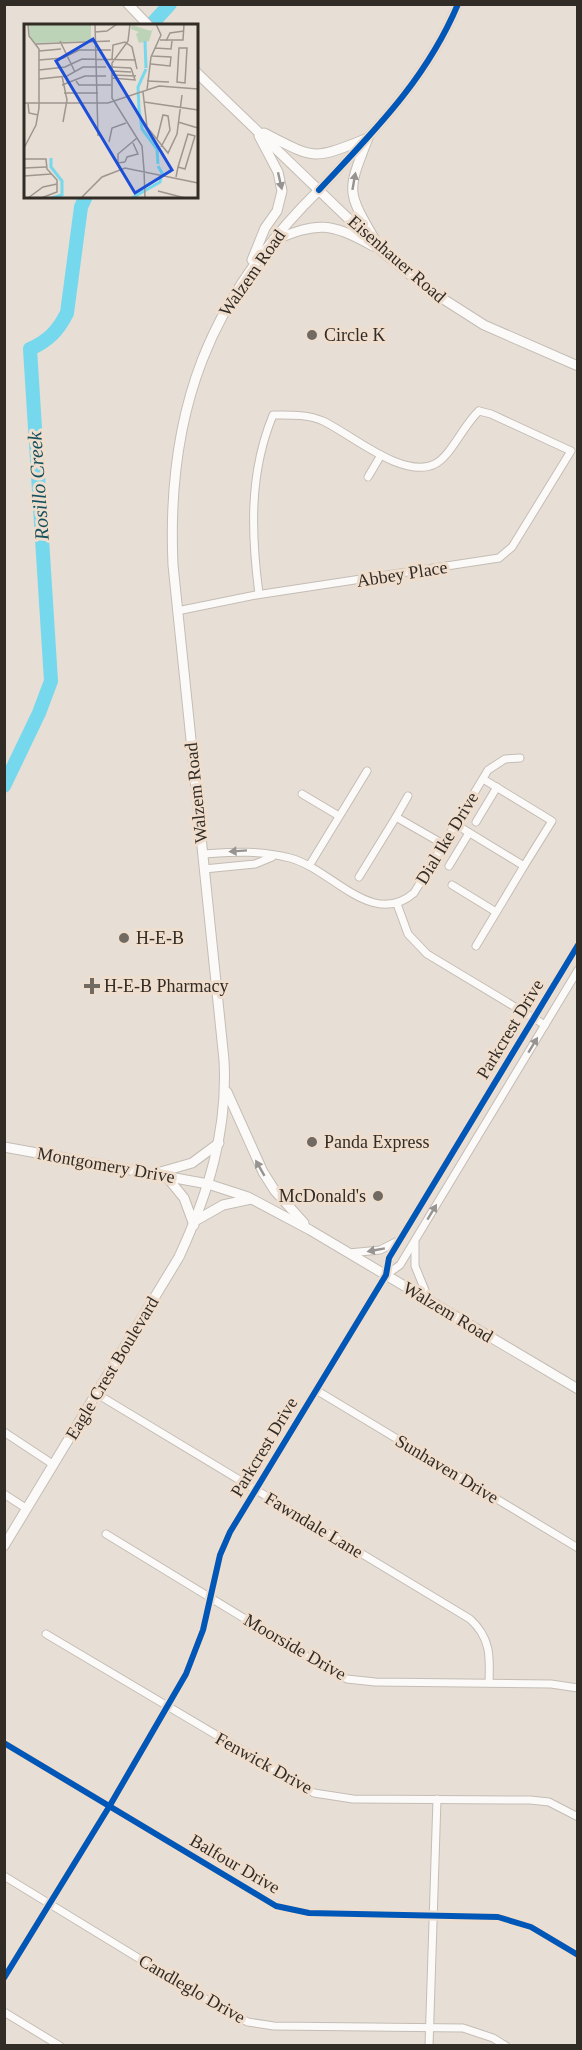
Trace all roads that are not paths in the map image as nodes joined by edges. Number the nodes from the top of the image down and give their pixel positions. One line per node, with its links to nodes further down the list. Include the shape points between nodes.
1 (128, 4): 3 (main road)
2 (458, 4): 6 (street, via 422,73 396,109)
3 (147, 24)
4 (198, 74): 5 (main road)
5 (255, 129): 6 (main road, via 314,156); 7 (main road); 10 (main road, one-way to 10, via 278,172 282,190 277,211 265,228)
6 (368, 138): 7 (street); 9 (main road, one-way to 6, via 353,201 354,174)
7 (319, 190): 8 (main road, Walzem Road); 9 (main road, Eisenhauer Road)
8 (271, 241): 9 (main road, via 321,225); 10 (main road, Walzem Road)
9 (383, 252): 11 (main road, Eisenhauer Road, via 426,288 484,325)
10 (248, 273): 17 (main road, Walzem Road, via 223,311 200,363 181,435 172,483 171,521)
11 (578, 366)
12 (477, 403): 13 (street)
13 (479, 411): 14 (street, via 436,464 418,467); 16 (street, Abbey Place, via 570,451 512,548 499,558)
14 (381, 455): 15 (street); 16 (street, via 321,420 273,414 264,436 252,501 252,543)
15 (368, 477)
16 (259, 594): 17 (street, Abbey Place)
17 (177, 610): 30 (main road, Walzem Road)
18 (520, 758): 20 (street, Dial Ike Drive, via 495,764)
19 (366, 771): 24 (street)
20 (483, 779): 21 (street); 27 (street, Dial Ike Drive)
21 (497, 787): 26 (street); 34 (street, via 552,821)
22 (302, 794): 24 (street)
23 (408, 796): 25 (street)
24 (339, 816): 32 (street)
25 (396, 817): 29 (street); 36 (street)
26 (476, 822)
27 (455, 824): 28 (street); 29 (street, Dial Ike Drive)
28 (469, 833): 33 (street); 34 (street)
29 (443, 844): 38 (street, Dial Ike Drive, via 414,893)
30 (203, 854): 31 (street, one-way to 30, via 253,850); 35 (main road, Walzem Road)
31 (272, 856): 32 (street); 35 (street, via 255,864)
32 (309, 866): 38 (street, via 376,905)
33 (449, 866)
34 (524, 866): 39 (street)
35 (204, 869): 45 (main road, Walzem Road)
36 (359, 877)
37 (452, 885): 39 (street)
38 (397, 904): 43 (street, via 408,934 427,954)
39 (496, 912): 41 (street)
40 (578, 945): 43 (street, Parkcrest Drive)
41 (476, 946)
42 (578, 970): 44 (street, Parkcrest Drive)
43 (533, 1018): 44 (street); 55 (street, Parkcrest Drive)
44 (545, 1025): 54 (street, Parkcrest Drive, one-way to 44)
45 (226, 1090): 46 (main road, Walzem Road); 53 (main road, one-way to 45, via 262,1172)
46 (219, 1143): 48 (main road, via 192,1163); 50 (main road, Walzem Road)
47 (4, 1147): 48 (main road, Montgomery Drive)
48 (155, 1174): 49 (main road, Montgomery Drive)
49 (166, 1176): 50 (main road, Montgomery Drive); 52 (main road, via 184,1198)
50 (208, 1184): 51 (main road, Walzem Road); 52 (main road, Eagle Crest Boulevard)
51 (251, 1199): 52 (main road, via 223,1205); 53 (main road, Walzem Road)
52 (195, 1223): 61 (main road, Eagle Crest Boulevard)
53 (310, 1230): 56 (main road, Walzem Road)
54 (416, 1239): 57 (street, Parkcrest Drive, via 400,1265); 58 (street, via 415,1266)
55 (400, 1240): 56 (street, one-way to 56, via 380,1250); 57 (street, Parkcrest Drive, via 389,1258)
56 (349, 1253): 57 (main road, Walzem Road)
57 (386, 1275): 58 (main road, Walzem Road); 60 (street, Parkcrest Drive)
58 (429, 1300): 59 (main road, Walzem Road)
59 (578, 1389)
60 (316, 1390): 64 (street, Parkcrest Drive); 69 (street, Sunhaven Drive)
61 (97, 1394): 63 (main road, Eagle Crest Boulevard); 64 (street, Fawndale Lane)
62 (4, 1432): 63 (street)
63 (54, 1464): 66 (main road, Eagle Crest Boulevard)
64 (256, 1490): 70 (street, Parkcrest Drive, via 220,1555); 72 (street, Fawndale Lane, via 470,1619 485,1636 490,1650)
65 (4, 1494): 66 (street)
66 (27, 1509): 68 (main road, Eagle Crest Boulevard)
67 (106, 1534): 70 (street, Moorside Drive)
68 (4, 1546)
69 (578, 1548)
70 (211, 1597): 72 (street, Moorside Drive, via 347,1678 375,1682); 74 (street, Parkcrest Drive, via 190,1664)
71 (46, 1634): 74 (street, Fenwick Drive)
72 (489, 1683): 73 (street, Moorside Drive)
73 (578, 1688)
74 (166, 1707): 76 (street, Fenwick Drive, via 314,1793 353,1799); 77 (street, Parkcrest Drive)
75 (4, 1743): 77 (street, Balfour Drive)
76 (437, 1798): 78 (street, Fenwick Drive, via 549,1802); 81 (street)
77 (109, 1807): 80 (street, Parkcrest Drive); 81 (street, Balfour Drive, via 276,1906 309,1913)
78 (578, 1817)
79 (4, 1876): 80 (street, Candleglo Drive)
80 (49, 1903): 83 (street, Parkcrest Drive); 85 (street, Candleglo Drive, via 248,2022)
81 (432, 1917): 82 (street, Balfour Drive, via 509,1919 531,1927); 85 (street)
82 (578, 1955)
83 (4, 1978)
84 (4, 2012): 86 (street)
85 (430, 2029): 87 (street); 88 (street, Candleglo Drive, via 474,2030)
86 (60, 2046)
87 (429, 2046)
88 (506, 2046)

